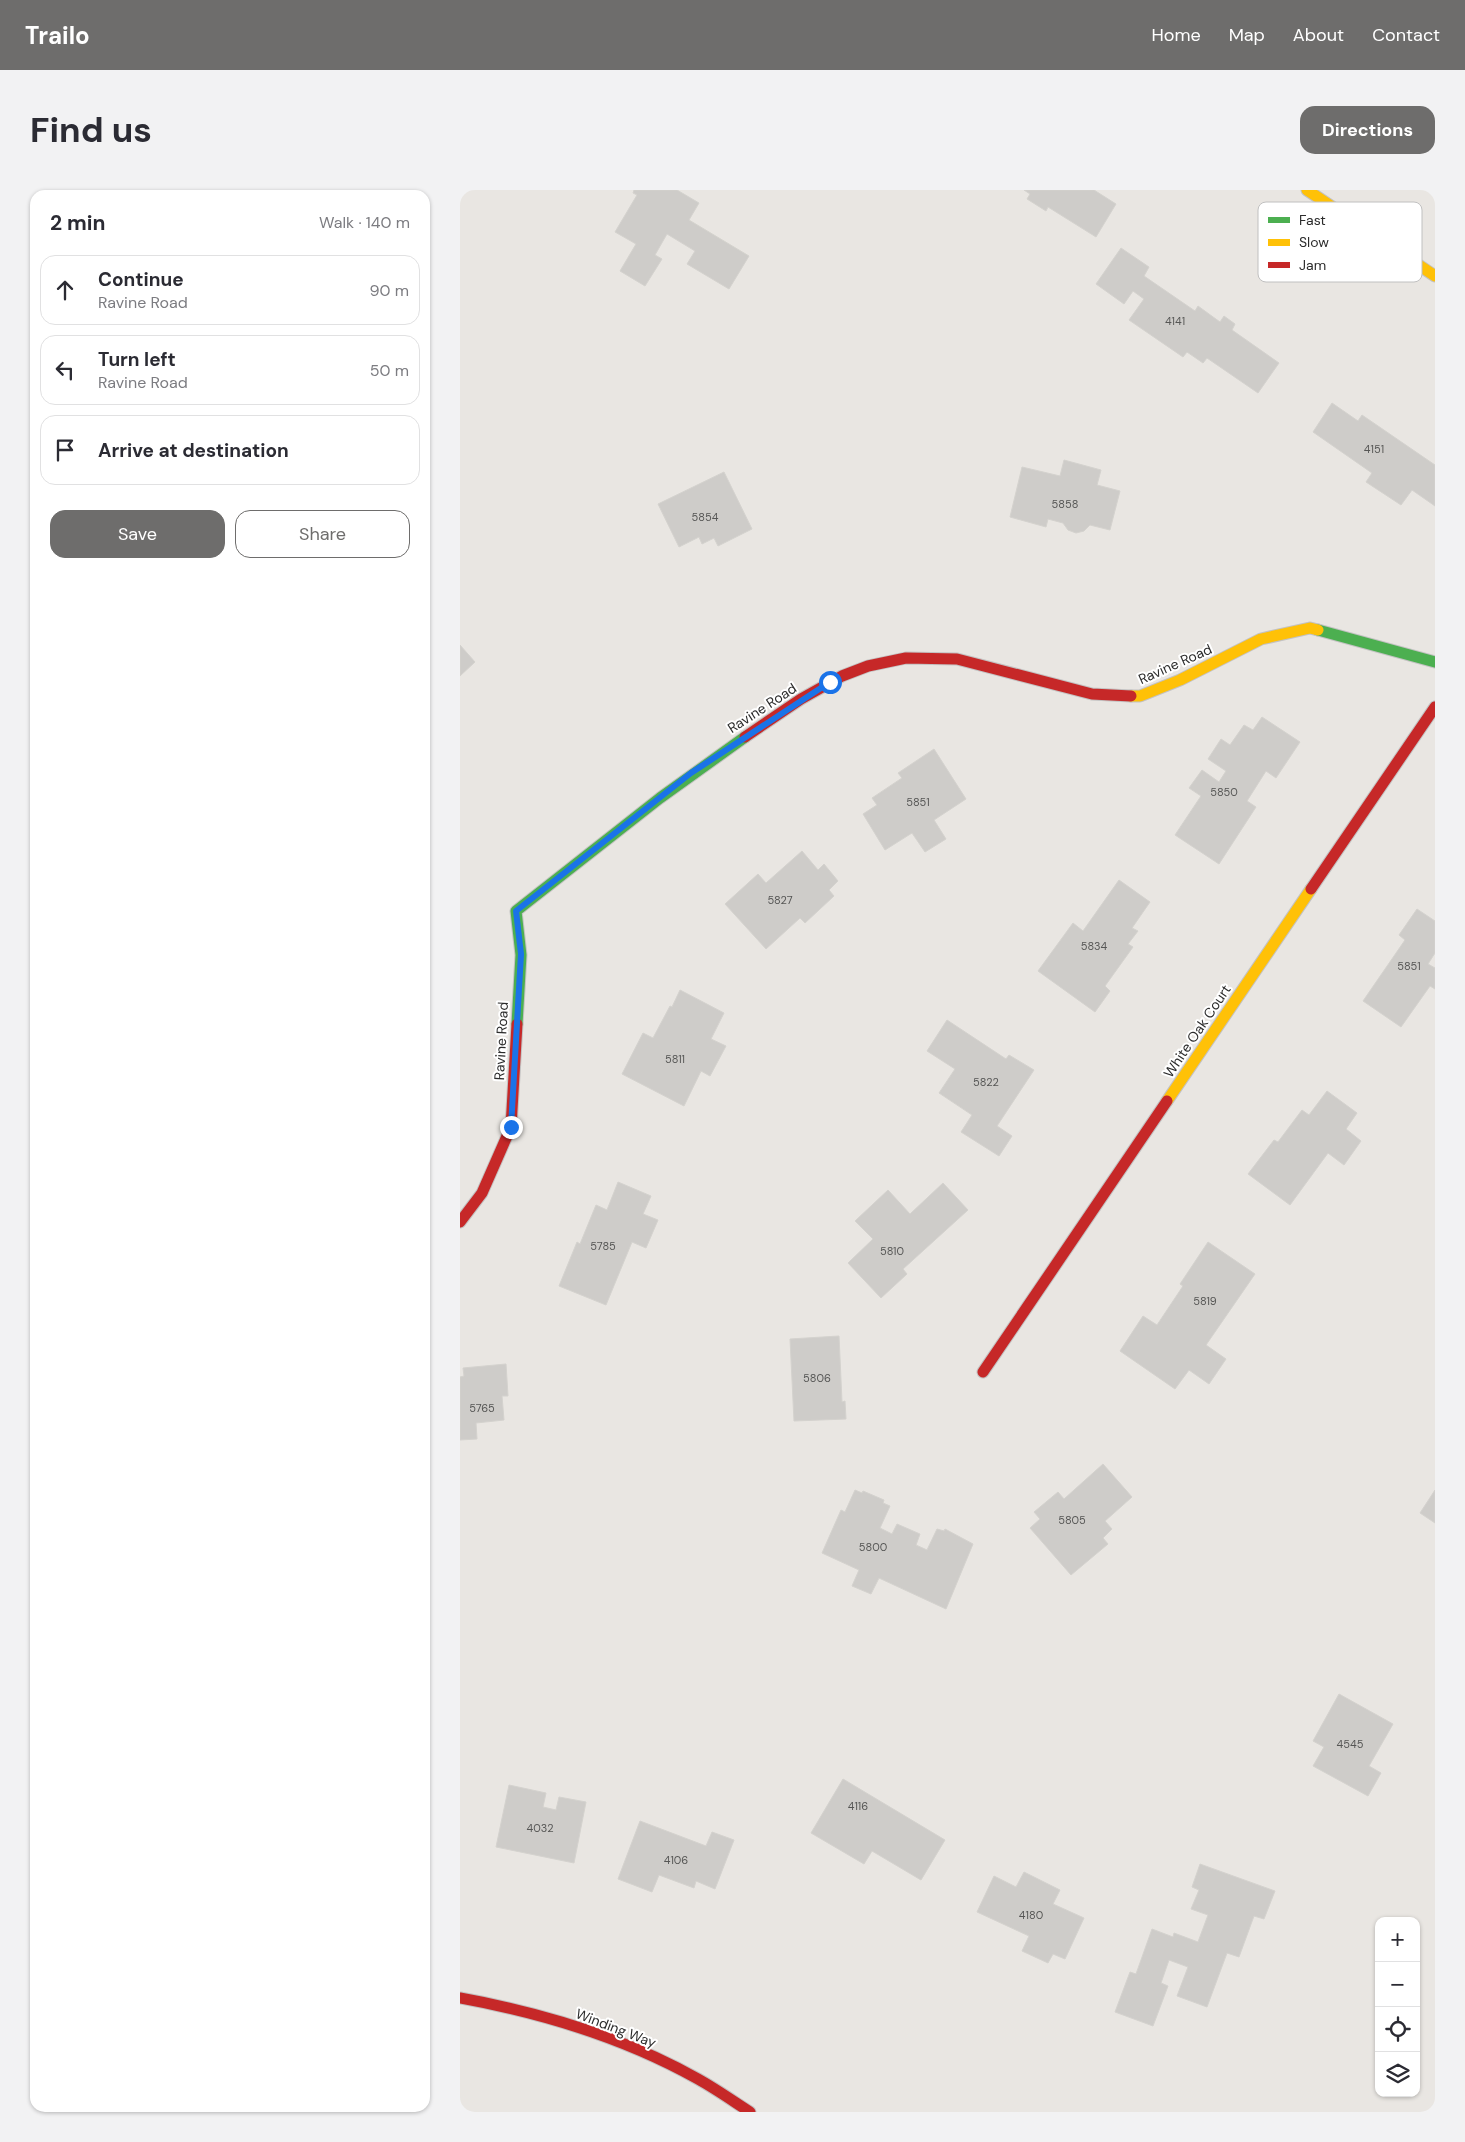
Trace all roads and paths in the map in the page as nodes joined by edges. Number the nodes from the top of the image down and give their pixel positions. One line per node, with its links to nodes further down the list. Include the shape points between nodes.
1 (1307, 190): 2 (street)
2 (1325, 202)
3 (1422, 267): 4 (street)
4 (1435, 276)
5 (1435, 662): 7 (street, Ravine Road, via 1310,628 1261,639 1180,680 1140,696 1092,694 943,657 914,656 884,662 830,682 691,773 516,911 521,954 511,1127 482,1193)
6 (1435, 707): 8 (street, White Oak Court)
7 (460, 1222)
8 (983, 1372)
9 (460, 1998): 10 (street, Winding Way, via 506,2007 621,2042 698,2079)
10 (750, 2112)

